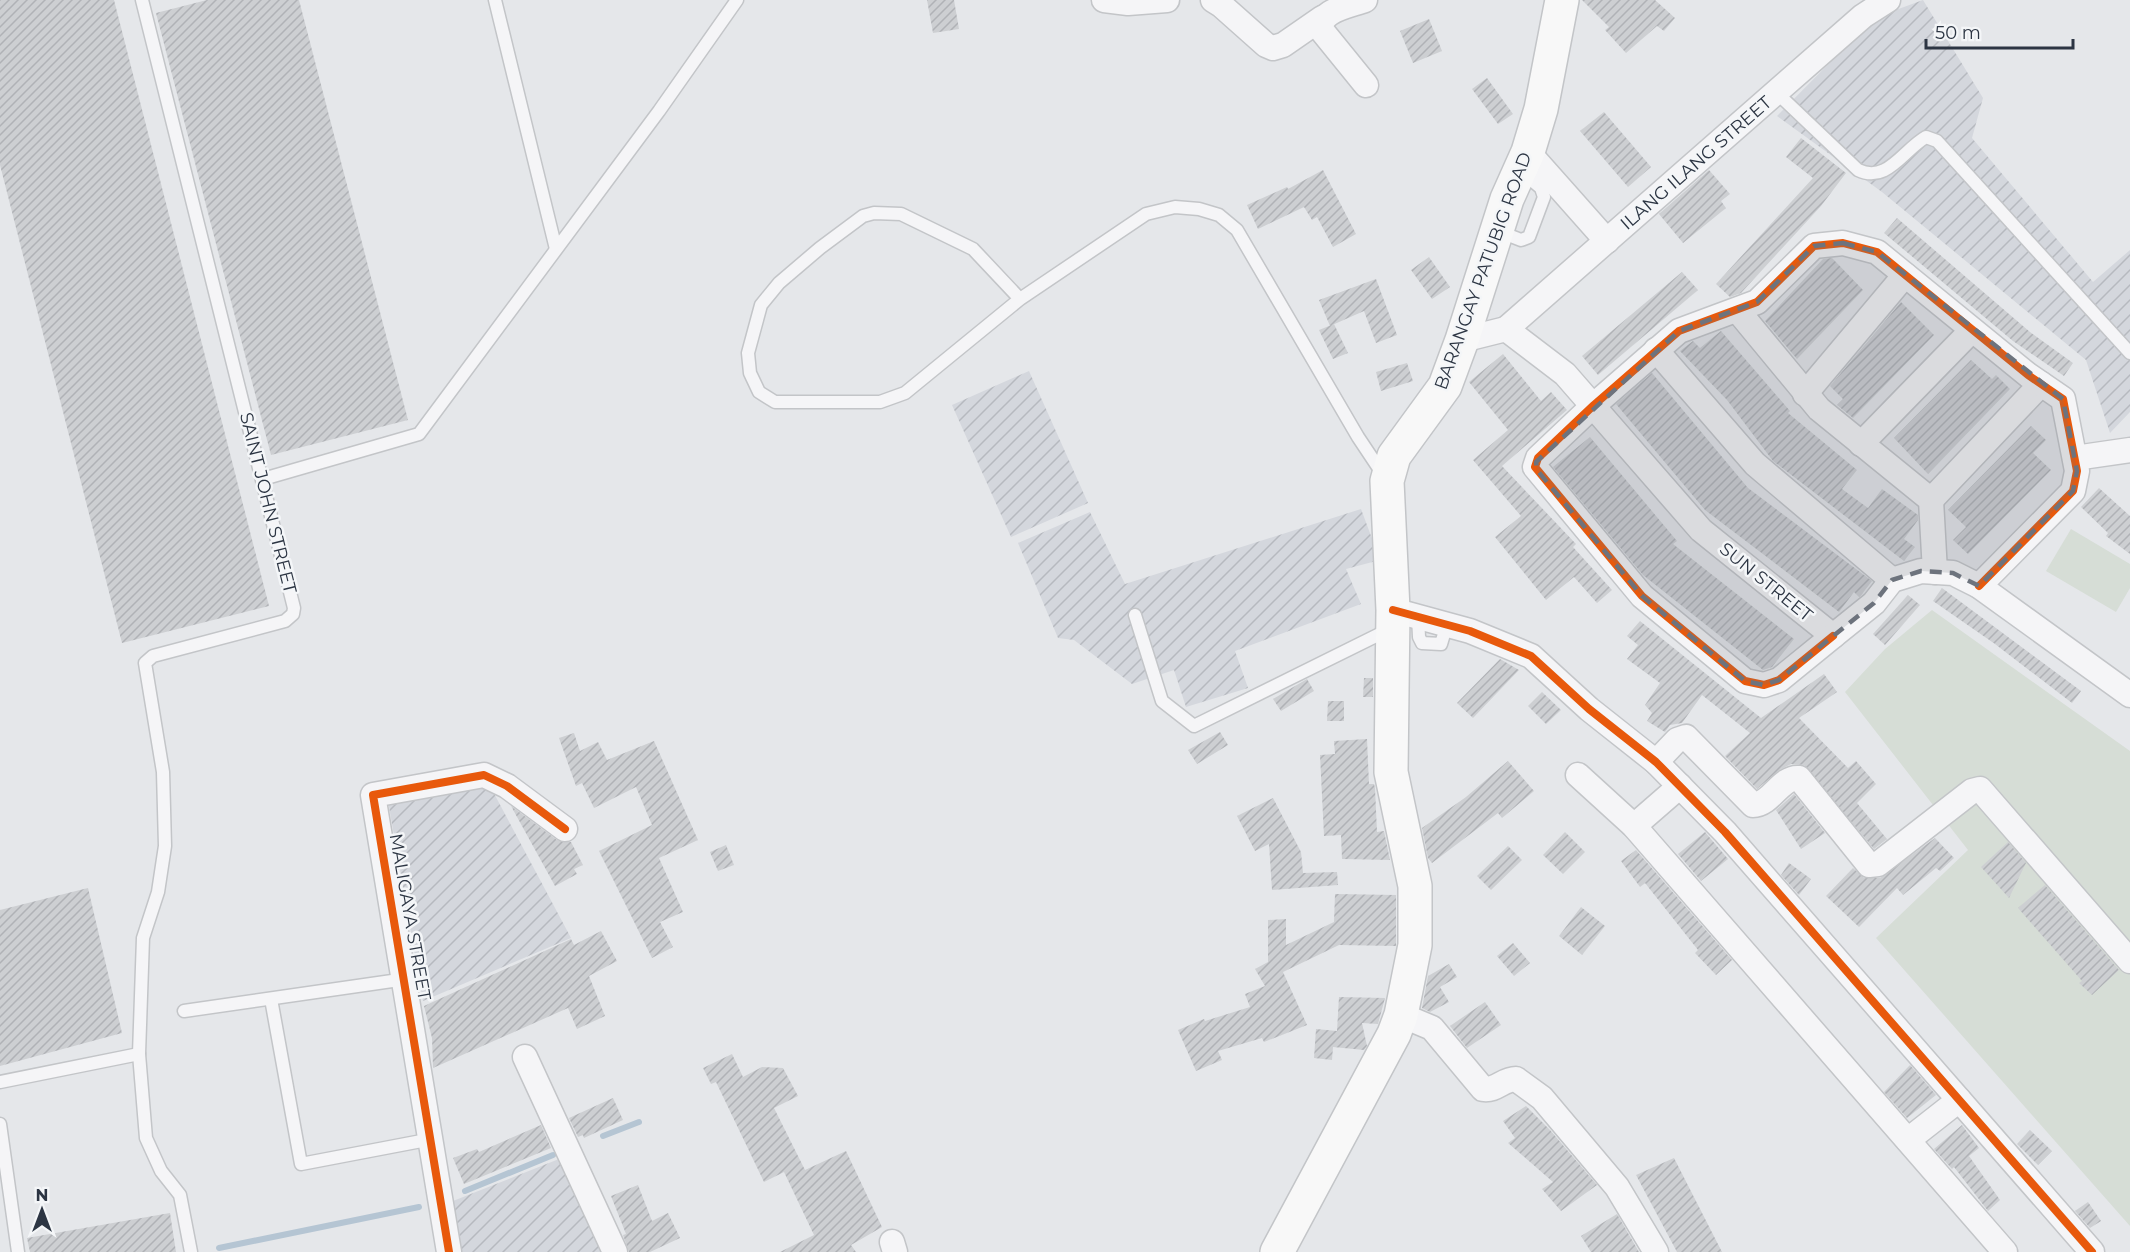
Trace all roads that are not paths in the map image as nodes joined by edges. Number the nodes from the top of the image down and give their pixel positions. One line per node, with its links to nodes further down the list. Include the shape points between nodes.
1 (142, 0): 30 (lane, SAINT JOHN STREET)
2 (495, 0): 15 (lane)
3 (737, 0): 15 (lane)
4 (1104, 0): 5 (street)
5 (1167, 0)
6 (1213, 0): 10 (street, via 1274,48)
7 (1365, 0): 10 (street)
8 (1562, 0): 13 (main road, BARANGAY PATUBIG ROAD, via 1540,109)
9 (1888, 0): 12 (street, ILANG ILANG STREET, via 1863,16)
10 (1322, 18): 11 (street, via 1323,32)
11 (1366, 85)
12 (1777, 93): 14 (street, ILANG ILANG STREET); 23 (lane, via 1858,170 1868,174 1883,173 1926,137 1937,141)
13 (1524, 161): 14 (street); 21 (main road, BARANGAY PATUBIG ROAD, via 1496,231)
14 (1606, 241): 19 (street, ILANG ILANG STREET)
15 (556, 249): 30 (lane, via 419,434)
16 (1905, 274): 18 (street, via 1877,252 1843,243 1814,246 1757,302); 20 (street); 25 (street)
17 (1020, 299): 17 (lane, via 973,249 901,214 863,216 779,283 761,305 748,353 750,373 759,392 775,402 880,402 905,393); 31 (lane, via 1146,214 1175,207 1219,215 1237,230)
18 (1738, 311): 22 (street, via 1678,331); 25 (street)
19 (1506, 329): 21 (street); 26 (street, SUN STREET, via 1565,374)
20 (1972, 330): 24 (street); 27 (street)
21 (1462, 340): 31 (main road, BARANGAY PATUBIG ROAD, via 1445,386 1394,456)
22 (1656, 350): 26 (street); 34 (street, via 1755,464)
23 (2130, 353)
24 (2041, 384): 29 (street, via 2063,399); 32 (street)
25 (1805, 394): 27 (street)
26 (1594, 405): 38 (street, SUN STREET, via 1701,530); 38 (street, via 1538,458 1535,467 1642,596 1744,681 1764,685 1779,680)
27 (1861, 444): 32 (street)
28 (2130, 450): 29 (street)
29 (2075, 458): 35 (street, via 2073,491)
30 (264, 479): 50 (lane, SAINT JOHN STREET, via 293,614 285,621 153,656 145,663 163,772 165,846 158,892 143,938)
31 (1387, 481): 37 (main road, BARANGAY PATUBIG ROAD)
32 (1931, 500): 33 (street)
33 (1935, 572): 34 (street, via 1921,571); 35 (street, via 1953,573)
34 (1892, 580): 38 (street, via 1874,603)
35 (1979, 586): 39 (street)
36 (1136, 615): 37 (lane, via 1162,701 1194,726 1377,638)
37 (1402, 618): 40 (street, via 1447,624 1531,656 1589,710); 49 (main road, BARANGAY PATUBIG ROAD, via 1390,772 1415,886 1415,945)
38 (1833, 636)
39 (2127, 686)
40 (1656, 762): 42 (street); 45 (street, via 1677,740 1686,737 1753,805 1799,778 1869,865 1878,864 1972,791 1980,789)
41 (1578, 775): 43 (street)
42 (1680, 786): 43 (street); 53 (street, via 1725,832)
43 (1634, 826): 56 (street)
44 (565, 829): 46 (street, MALIGAYA STREET, via 507,786 484,775 373,795)
45 (2130, 961)
46 (406, 979): 47 (lane); 55 (street, MALIGAYA STREET)
47 (271, 999): 48 (lane); 55 (lane, via 301,1164)
48 (184, 1011)
49 (1401, 1015): 61 (main road, BARANGAY PATUBIG ROAD); 62 (street, via 1432,1028 1484,1089 1516,1079 1542,1098 1617,1187)
50 (139, 1054): 52 (lane); 58 (lane, SAINT JOHN STREET, via 146,1138 161,1171 180,1195)
51 (525, 1057): 60 (street)
52 (0, 1082)
53 (1959, 1100): 56 (street); 64 (street)
54 (0, 1124): 57 (lane)
55 (432, 1139): 59 (street, MALIGAYA STREET)
56 (1908, 1140): 63 (street)
57 (18, 1252)
58 (191, 1252)
59 (449, 1252)
60 (615, 1252)
61 (1276, 1252)
62 (1656, 1252)
63 (2005, 1252)
64 (2092, 1252)

